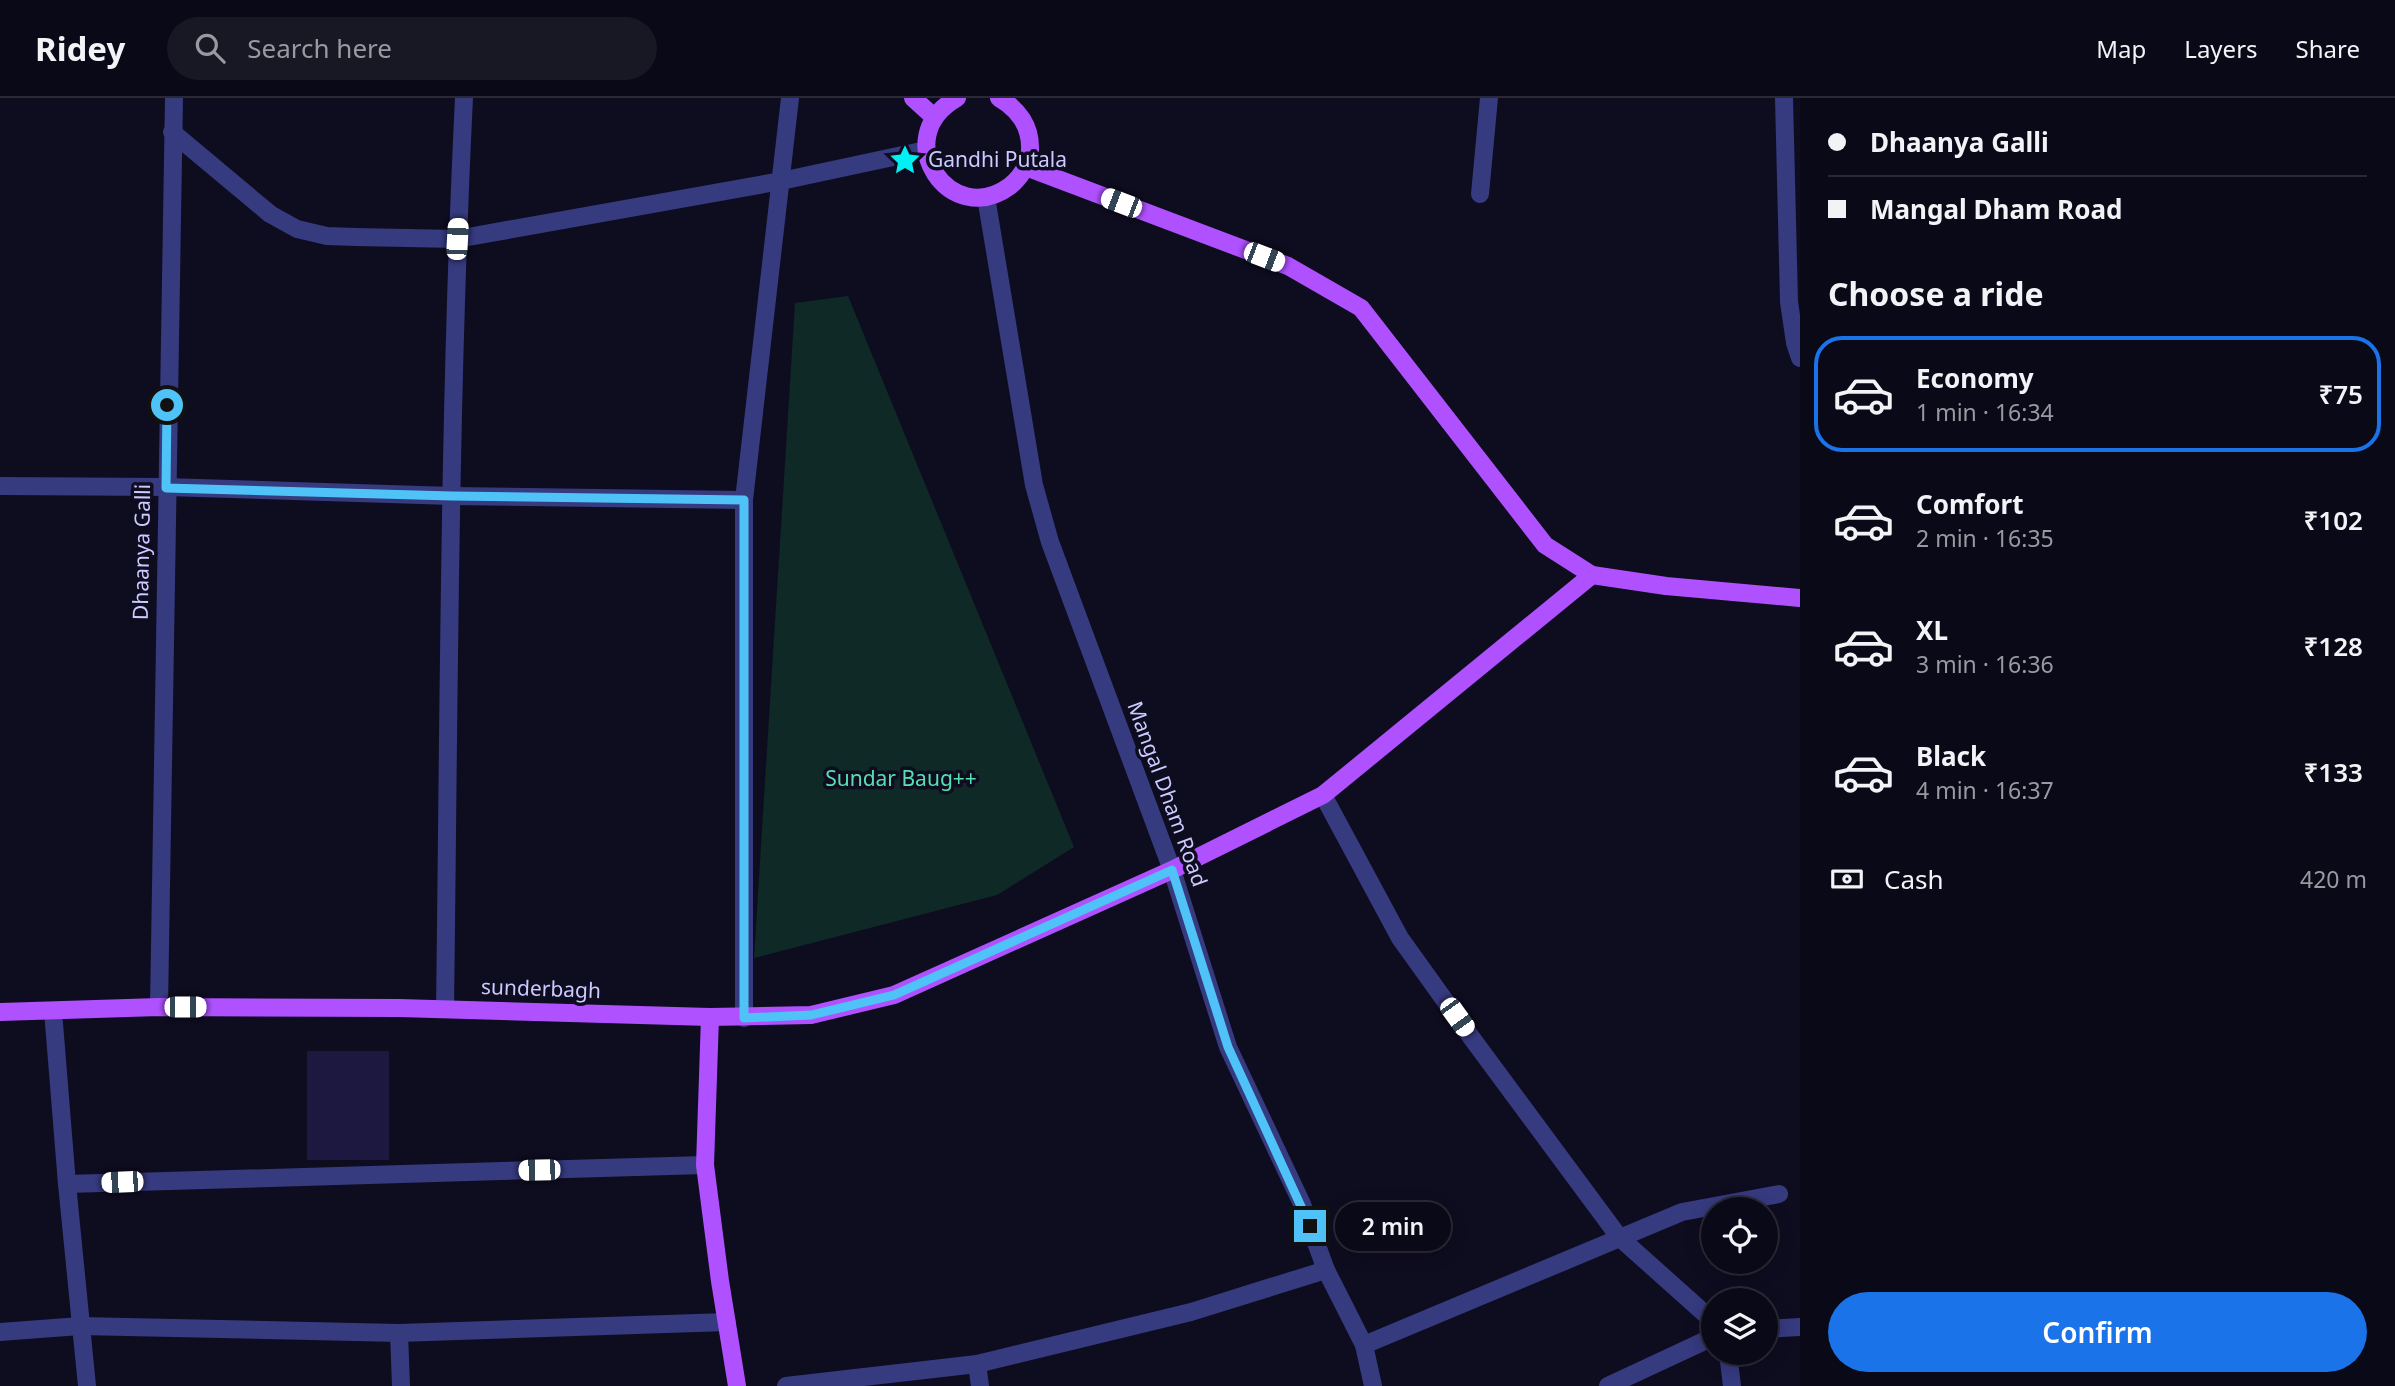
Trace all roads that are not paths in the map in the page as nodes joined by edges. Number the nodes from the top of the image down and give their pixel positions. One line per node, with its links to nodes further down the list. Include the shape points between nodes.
1 (174, 98): 10 (street, Dhaanya Galli)
2 (464, 98): 16 (street)
3 (790, 98): 13 (street)
4 (913, 98): 9 (main road)
5 (957, 98): 9 (main road)
6 (1489, 98): 14 (street)
7 (1784, 98): 17 (street)
8 (1008, 100): 12 (main road, via 1029,133)
9 (934, 117): 11 (main road)
10 (172, 132): 16 (street, via 271,214 297,229 327,236); 20 (street, Dhaanya Galli)
11 (926, 150): 13 (street); 15 (main road, via 939,181 969,197)
12 (1026, 167): 15 (main road, via 1016,181); 23 (main road, via 1288,266 1360,308 1545,545)
13 (781, 181): 16 (street); 22 (street)
14 (1480, 194)
15 (986, 197): 26 (street, Mangal Dham Road, via 1034,485 1050,542)
16 (457, 239): 21 (street)
17 (1795, 302): 18 (street, via 1795,343)
18 (1800, 358)
19 (0, 486): 20 (street)
20 (166, 488): 21 (street); 27 (street, Dhaanya Galli)
21 (452, 496): 22 (street); 28 (street)
22 (744, 500): 32 (street)
23 (1592, 575): 24 (main road); 25 (main road, sunderbagh)
24 (1800, 598)
25 (1323, 795): 26 (main road, sunderbagh); 36 (street, via 1400,938)
26 (1172, 870): 32 (main road, sunderbagh, via 894,995 811,1015); 37 (street, Mangal Dham Road, via 1228,1047 1302,1204)
27 (159, 1007): 28 (main road, sunderbagh); 29 (main road, sunderbagh)
28 (445, 1009): 31 (main road, sunderbagh)
29 (53, 1011): 30 (main road, sunderbagh); 34 (street)
30 (0, 1012)
31 (710, 1017): 32 (main road, sunderbagh); 33 (main road)
32 (744, 1018)
33 (705, 1165): 34 (street); 39 (main road)
34 (67, 1184): 40 (street)
35 (1779, 1194): 36 (street, via 1682,1212)
36 (1619, 1237): 38 (street); 46 (street)
37 (1326, 1270): 46 (street, Mangal Dham Road); 47 (street, via 1191,1312)
38 (1701, 1310)
39 (727, 1322): 44 (street); 51 (main road)
40 (80, 1326): 43 (street); 44 (street); 49 (street)
41 (1800, 1327): 42 (street)
42 (1778, 1328)
43 (0, 1332)
44 (398, 1333): 50 (street)
45 (1701, 1343): 55 (street)
46 (1364, 1345): 54 (street, Mangal Dham Road)
47 (977, 1364): 52 (street); 53 (street)
48 (1729, 1365): 56 (street)
49 (87, 1386)
50 (401, 1386)
51 (737, 1386)
52 (786, 1386)
53 (979, 1386)
54 (1373, 1386)
55 (1608, 1386)
56 (1732, 1386)

